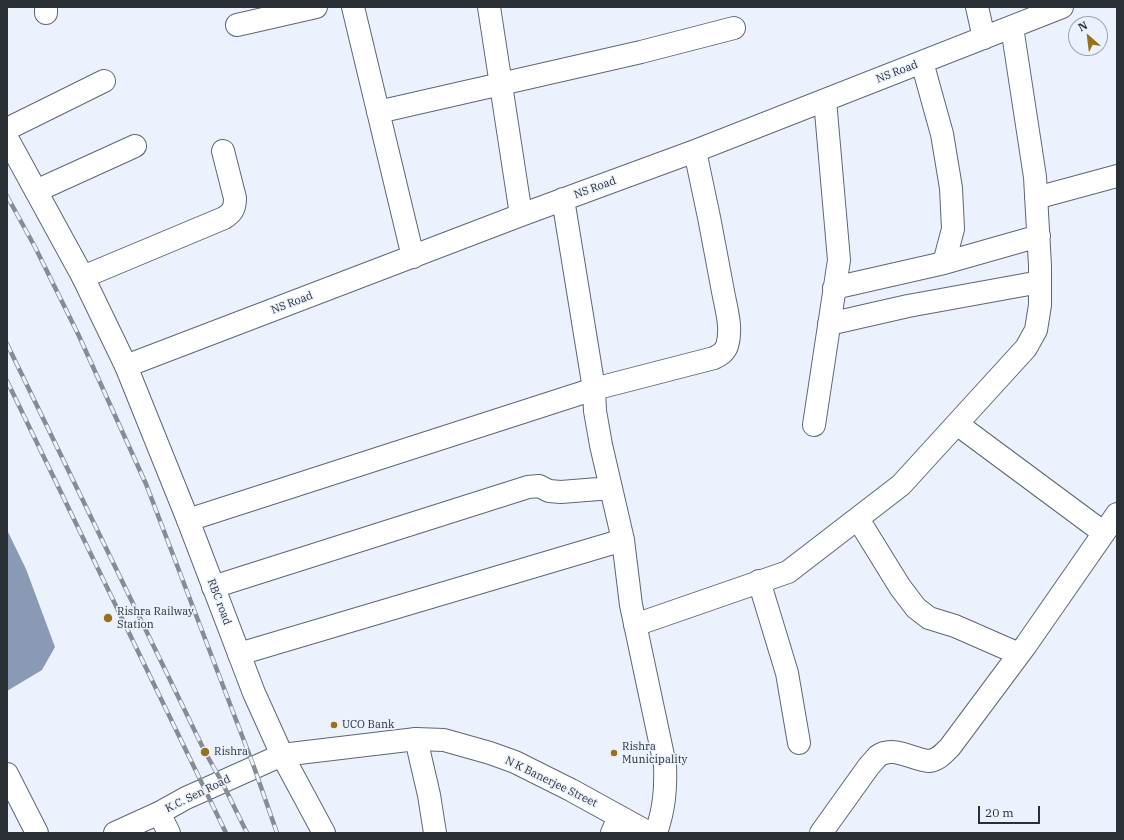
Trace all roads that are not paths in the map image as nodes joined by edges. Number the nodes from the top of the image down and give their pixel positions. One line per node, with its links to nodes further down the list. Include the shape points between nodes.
1 (316, 7): 6 (street)
2 (353, 7): 14 (street)
3 (489, 7): 12 (street)
4 (977, 7): 9 (street)
5 (1062, 7): 7 (street, NS Road)
6 (237, 25)
7 (1012, 27): 9 (street, NS Road); 22 (street)
8 (734, 28): 12 (street)
9 (984, 38): 10 (street, NS Road)
10 (922, 62): 13 (street, NS Road); 27 (street, via 942,134 952,188 953,229)
11 (104, 81): 15 (street)
12 (500, 84): 14 (street); 24 (street)
13 (825, 100): 19 (street, NS Road); 30 (street, via 839,260)
14 (378, 112): 26 (street)
15 (7, 129)
16 (7, 138): 21 (street, RBC road)
17 (135, 146): 21 (street)
18 (223, 151): 28 (street, via 235,198 232,213)
19 (695, 151): 23 (street, NS Road); 33 (street, via 714,237 728,323 724,352 714,358)
20 (1117, 176): 22 (street)
21 (36, 191): 28 (street, RBC road)
22 (1036, 198): 25 (street)
23 (563, 200): 24 (street, NS Road); 33 (street)
24 (521, 216): 26 (street, NS Road)
25 (1039, 236): 27 (street); 29 (street)
26 (413, 257): 32 (street, NS Road)
27 (944, 263): 30 (street)
28 (83, 277): 32 (street, RBC road)
29 (1040, 282): 31 (street, via 908,306); 34 (street, via 1036,330 1026,348)
30 (834, 288): 31 (street)
31 (829, 324): 35 (street)
32 (126, 366): 39 (street, RBC road)
33 (594, 389): 36 (street, via 600,445); 39 (street)
34 (957, 424): 38 (street, via 901,485); 40 (street)
35 (814, 425)
36 (611, 488): 41 (street); 43 (street, via 562,492 549,491 539,486 528,487)
37 (1117, 514): 40 (street)
38 (858, 519): 42 (street, via 788,572); 46 (street, via 916,608 929,618 955,626)
39 (188, 520): 43 (street, RBC road)
40 (1104, 533): 46 (street)
41 (623, 540): 44 (street); 45 (street)
42 (759, 581): 44 (street); 48 (street, via 787,673)
43 (213, 586): 45 (street, RBC road)
44 (636, 625): 59 (street, via 665,765 664,803)
45 (239, 654): 49 (street, RBC road)
46 (1019, 654): 60 (street, via 950,747 939,757 923,761 890,752 878,756)
47 (416, 739): 49 (street, N K Banerjee Street); 52 (street, N K Banerjee Street, via 444,740 515,762 571,790); 57 (street)
48 (799, 743)
49 (282, 755): 51 (street, K.C. Sen Road, via 186,798); 56 (street, RBC road)
50 (7, 774): 53 (street)
51 (159, 813): 54 (street, K.C. Sen Road); 55 (street)
52 (616, 825): 58 (street, N K Banerjee Street)
53 (37, 833)
54 (115, 833)
55 (169, 833)
56 (324, 833)
57 (435, 833)
58 (649, 833)
59 (656, 833)
60 (822, 833)

